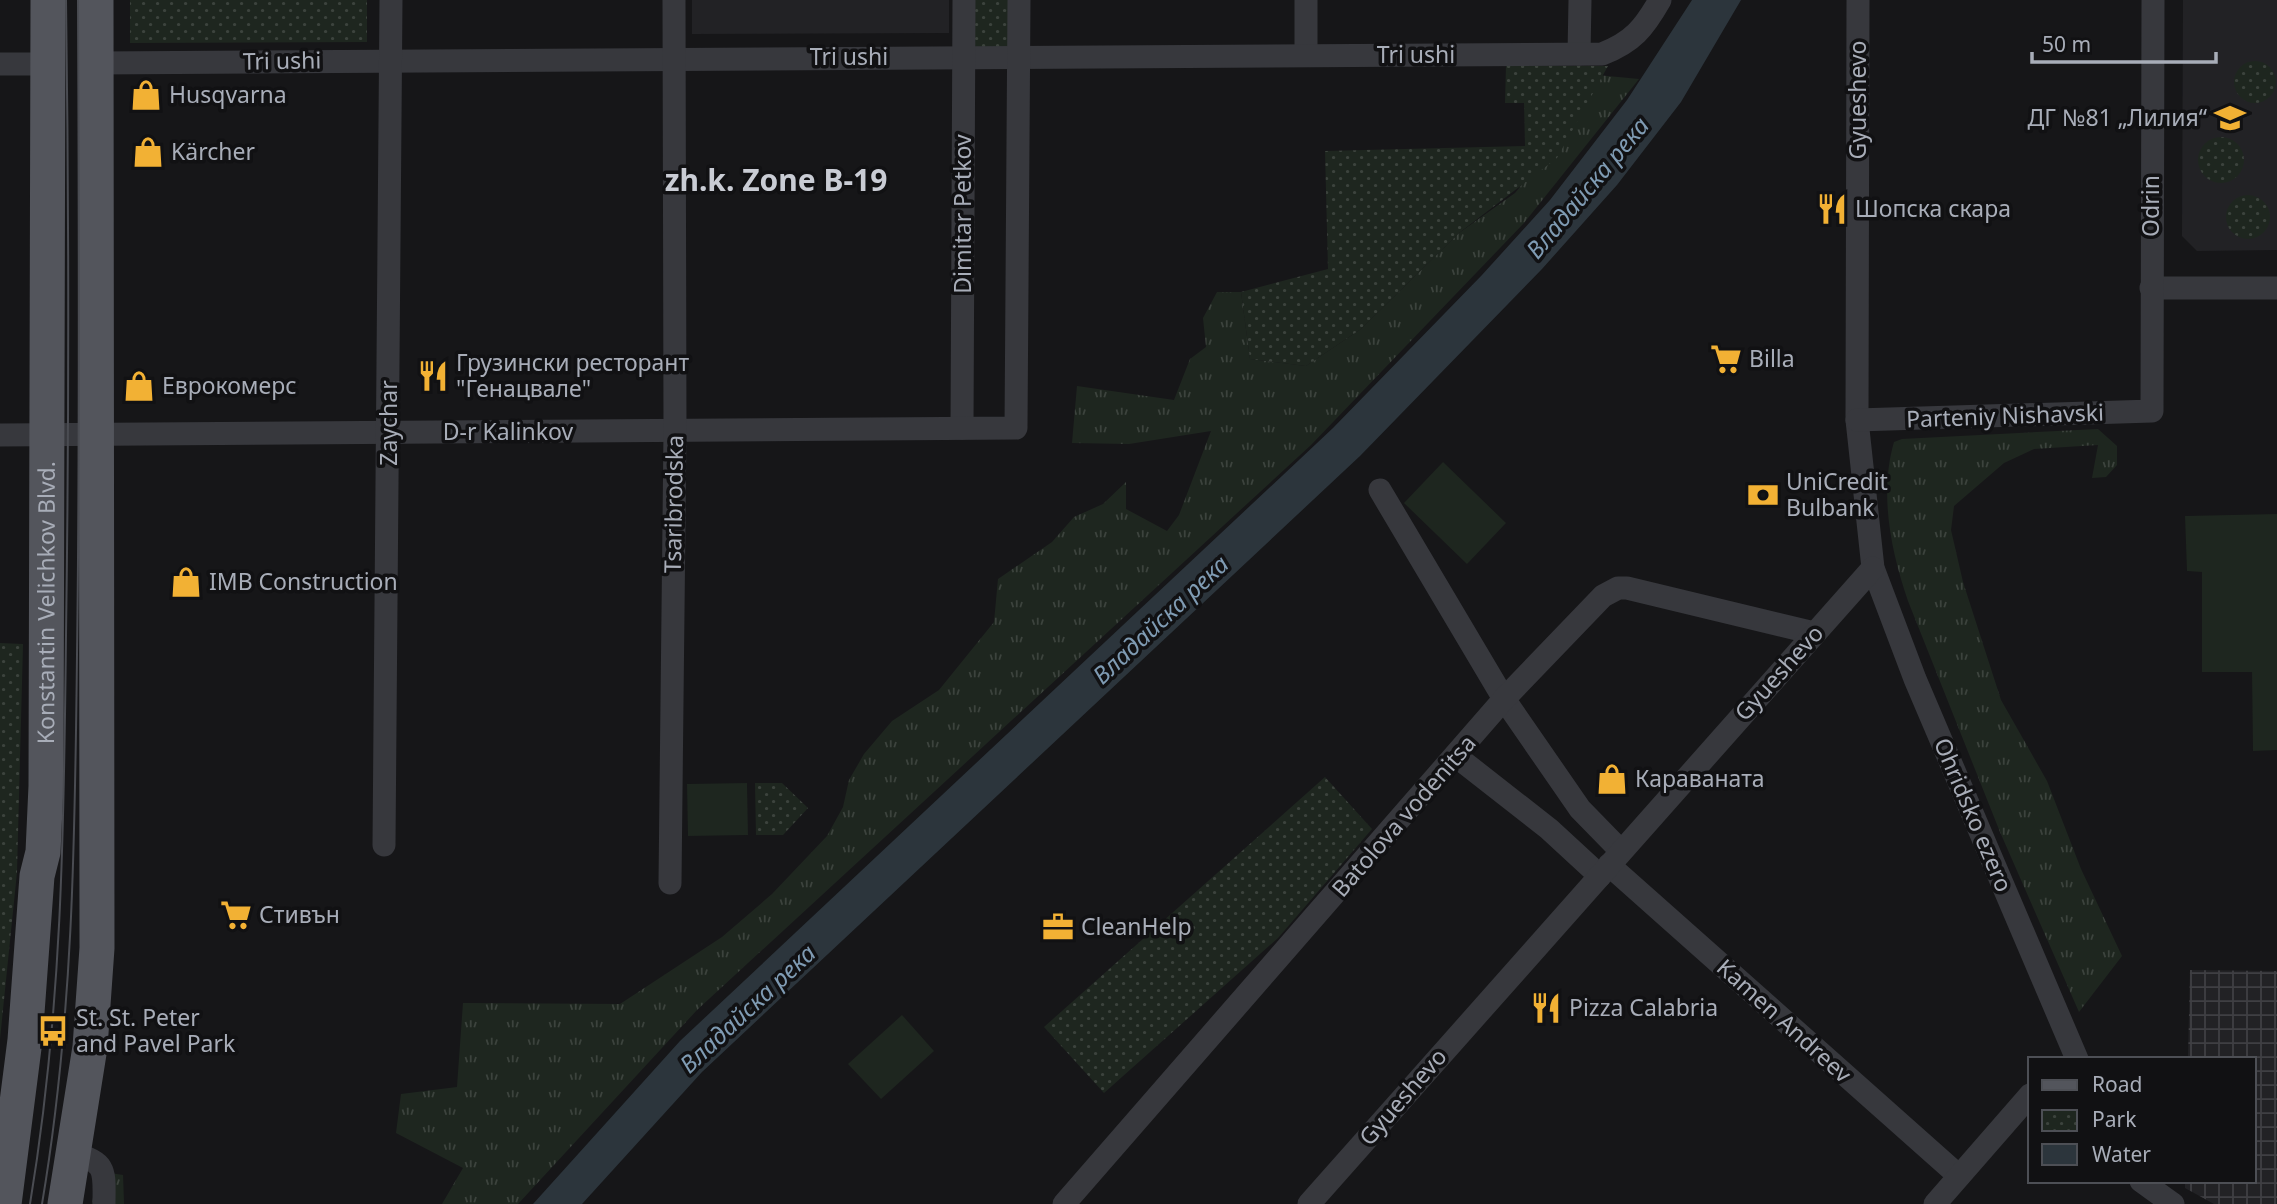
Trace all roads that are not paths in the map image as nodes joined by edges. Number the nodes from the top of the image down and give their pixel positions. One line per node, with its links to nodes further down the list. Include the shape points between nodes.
1 (48, 0): 20 (main road, Konstantin Velichkov Blvd.)
2 (96, 0): 18 (main road, Konstantin Velichkov Blvd.)
3 (391, 0): 17 (street, Zaychar)
4 (674, 0): 16 (street, Tsaribrodska)
5 (964, 0): 14 (street, Dimitar Petkov)
6 (1018, 0): 15 (street)
7 (1306, 0): 13 (street)
8 (1580, 0): 12 (street)
9 (1660, 0): 12 (street, via 1639,32 1623,46)
10 (1858, 0): 24 (street, Gyueshevo)
11 (2153, 0): 21 (street, Odrin)
12 (1590, 54): 13 (street, Tri ushi)
13 (1306, 55): 15 (street, Tri ushi)
14 (964, 57): 15 (street, Tri ushi); 16 (street, Tri ushi); 25 (street, Dimitar Petkov)
15 (1019, 57): 25 (street, D-r Kalinkov, via 1016,428)
16 (674, 58): 17 (street, Tri ushi); 26 (street, Tsaribrodska)
17 (390, 59): 18 (street, Tri ushi); 27 (street, Zaychar)
18 (96, 63): 29 (main road, Konstantin Velichkov Blvd.)
19 (0, 64): 20 (street)
20 (48, 64): 28 (main road, Konstantin Velichkov Blvd.)
21 (2151, 288): 22 (street); 23 (street, Odrin)
22 (2277, 288)
23 (2152, 411): 24 (street, Parteniy Nishavski)
24 (1857, 420): 32 (street, Gyueshevo)
25 (962, 429): 26 (street, D-r Kalinkov)
26 (675, 431): 27 (street, D-r Kalinkov); 38 (street, Tsaribrodska)
27 (389, 433): 29 (street, D-r Kalinkov); 36 (street, Zaychar)
28 (49, 434): 29 (street, D-r Kalinkov); 30 (street, D-r Kalinkov); 44 (main road, Konstantin Velichkov Blvd., via 43,852)
29 (97, 434): 41 (main road, Konstantin Velichkov Blvd., via 95,833 105,1004)
30 (0, 435)
31 (1380, 490): 34 (street, Kamen Andreev)
32 (1873, 568): 33 (street, Gyueshevo); 39 (street, Ohridsko ezero)
33 (1814, 633): 34 (street, Batolova vodenitsa, via 1618,588 1603,596); 37 (street, Gyueshevo)
34 (1504, 699): 35 (street, Batolova vodenitsa); 37 (street, Kamen Andreev, via 1580,809)
35 (1457, 757): 37 (street, via 1549,829); 47 (street, Batolova vodenitsa)
36 (384, 845)
37 (1610, 864): 42 (street, Kamen Andreev); 48 (street, Gyueshevo)
38 (670, 883)
39 (2070, 1055)
40 (2028, 1097): 42 (street)
41 (73, 1154): 45 (main road, Konstantin Velichkov Blvd.); 46 (street, via 100,1164)
42 (1959, 1176): 49 (street)
43 (2144, 1183): 50 (street)
44 (4, 1204)
45 (65, 1204)
46 (104, 1204)
47 (1064, 1204)
48 (1309, 1204)
49 (1935, 1204)
50 (2173, 1204)

